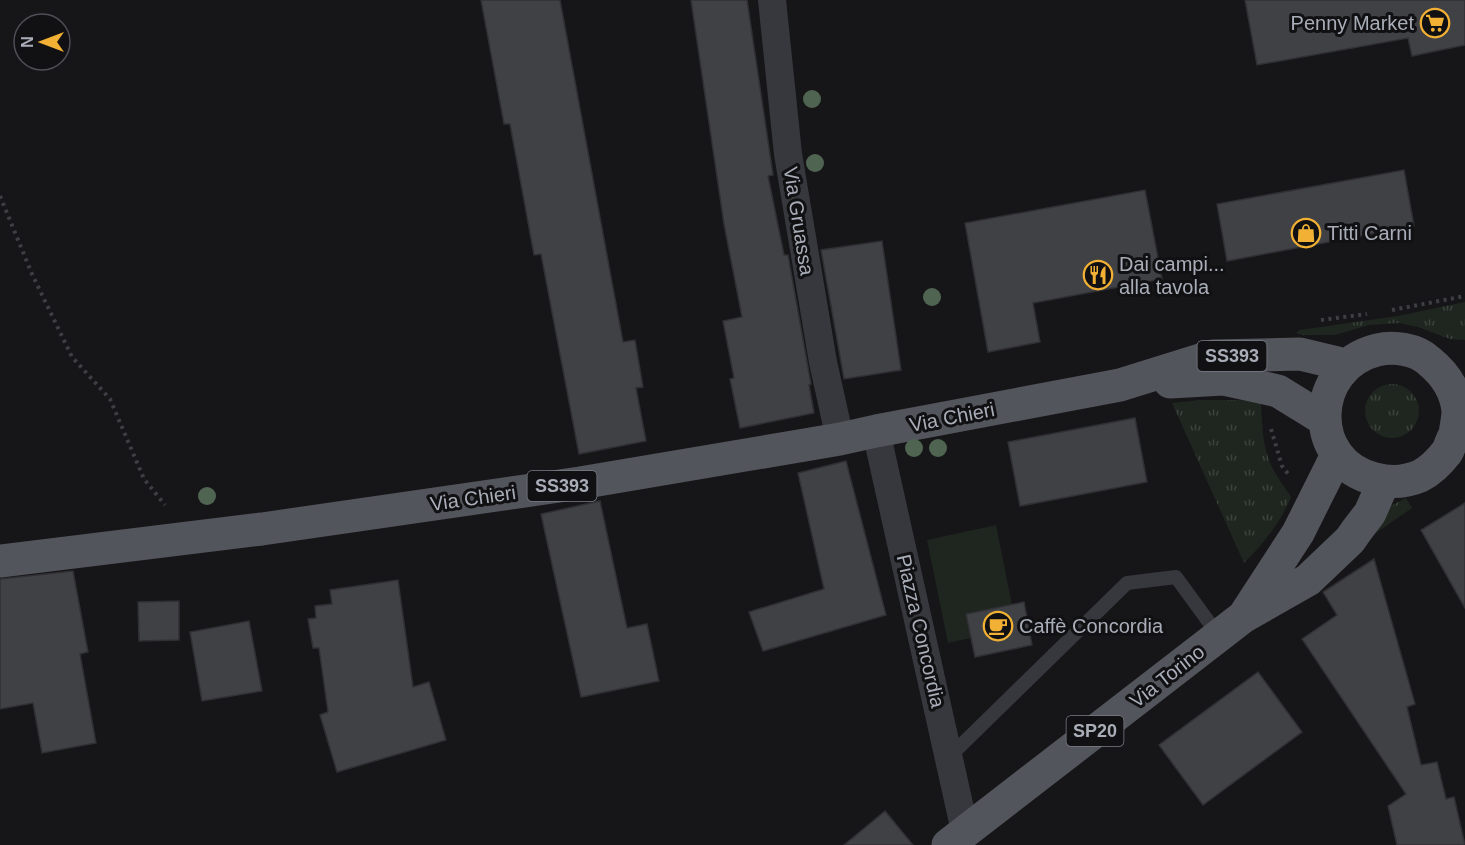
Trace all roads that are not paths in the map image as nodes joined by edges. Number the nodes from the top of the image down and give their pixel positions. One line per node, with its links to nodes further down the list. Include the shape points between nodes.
1 (772, 0): 9 (street, Via Gruassa, via 788,154)
2 (1427, 358): 3 (main road); 4 (main road, via 1407,350 1386,348 1365,353); 7 (main road, via 1454,391)
3 (1465, 360)
4 (1346, 365): 5 (main road, Via Chieri / SS393, via 1300,354 1213,356); 6 (main road, via 1326,399)
5 (1120, 385): 6 (main road, Via Chieri / SS393, via 1223,379 1278,391); 8 (main road, Via Chieri / SS393)
6 (1324, 420): 10 (main road)
7 (1460, 430): 11 (main road, via 1436,465 1402,481)
8 (876, 431): 9 (main road, Via Chieri / SS393); 14 (street, Piazza Concordia)
9 (840, 439): 12 (main road, Via Chieri / SS393, via 580,483 262,529)
10 (1337, 454): 11 (main road, via 1350,468); 13 (main road, SP20, via 1298,533)
11 (1384, 482): 13 (main road, SP20, via 1358,530 1308,580)
12 (0, 561)
13 (1231, 627): 14 (lane, via 1176,577 1127,582); 15 (main road, Via Torino / SP20)
14 (949, 757): 15 (street, Piazza Concordia)
15 (956, 838)

